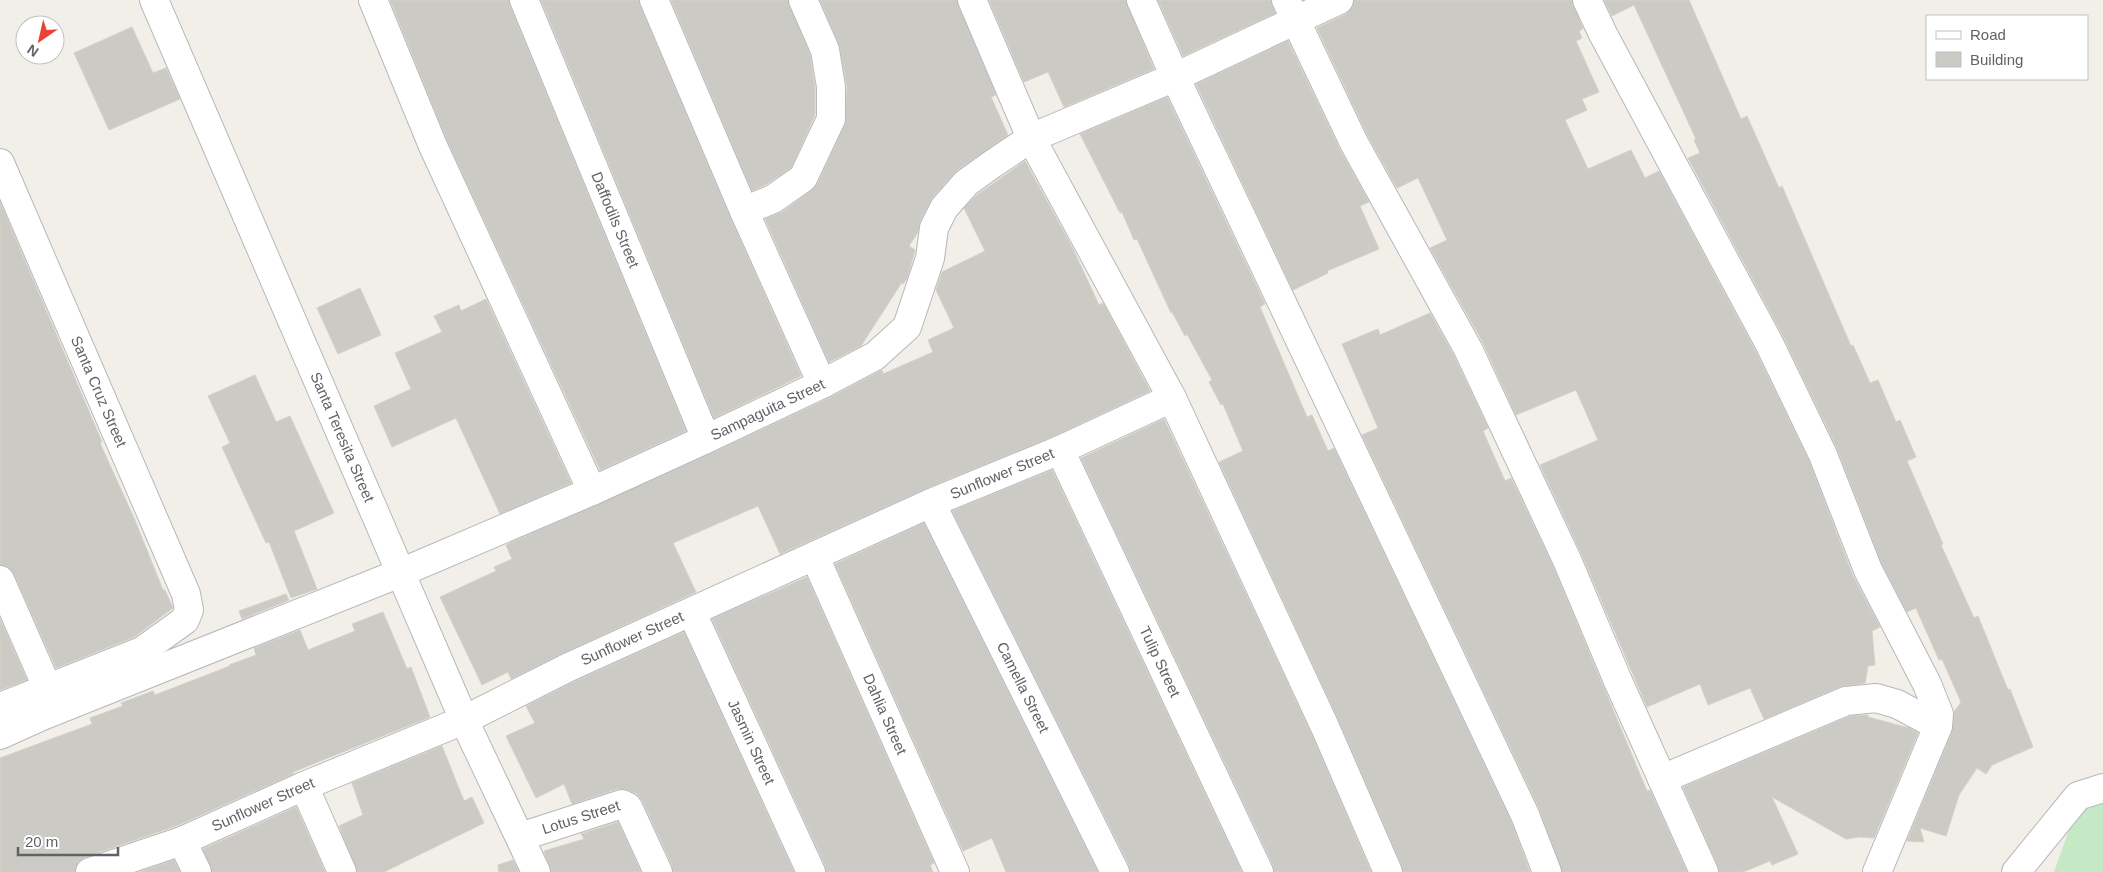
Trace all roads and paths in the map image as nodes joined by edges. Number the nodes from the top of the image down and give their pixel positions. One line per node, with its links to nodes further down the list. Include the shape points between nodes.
1 (154, 0): 22 (street, Santa Teresita Street)
2 (373, 0): 19 (street, via 434,146)
3 (524, 0): 17 (street, Daffodils Street)
4 (654, 0): 14 (street)
5 (803, 0): 14 (street, via 825,50 831,87 831,119 803,178 773,199)
6 (972, 0): 12 (street)
7 (1141, 0): 11 (street)
8 (1339, 0): 10 (street, Sampaguita Street)
9 (1587, 0): 28 (street, via 1770,345 1823,456 1868,570 1927,684 1938,714)
10 (1291, 10): 11 (street, Sampaguita Street); 30 (street, via 1354,143 1468,349 1567,560)
11 (1175, 78): 12 (street, Sampaguita Street); 45 (street, via 1524,815)
12 (1031, 138): 15 (street, Sampaguita Street, via 966,184 944,208 934,228 930,258 906,327 875,356); 16 (street)
13 (0, 163): 25 (street, Santa Cruz Street, via 186,594 189,610 185,620 142,650)
14 (744, 211): 15 (street)
15 (822, 384): 17 (street, Sampaguita Street)
16 (1172, 398): 18 (street, Sunflower Street); 44 (street, via 1325,727)
17 (706, 439): 19 (street, Sampaguita Street)
18 (1060, 450): 20 (street, Sunflower Street); 43 (street, Tulip Street)
19 (592, 491): 22 (street, Sampaguita Street)
20 (931, 503): 21 (street, Sunflower Street); 42 (street, Camella Street)
21 (816, 557): 24 (street, Sunflower Street); 41 (street, Dahlia Street)
22 (400, 573): 27 (street, Santa Teresita Street); 29 (street, Sampaguita Street)
23 (0, 580): 25 (street)
24 (692, 613): 27 (street, Sunflower Street); 40 (street, Jasmin Street)
25 (47, 687): 26 (street)
26 (0, 707)
27 (464, 720): 31 (street, Sunflower Street); 33 (street, Santa Teresita Street)
28 (1938, 726): 30 (street, via 1897,704 1876,698 1846,700); 47 (street)
29 (0, 735)
30 (1662, 779): 46 (street)
31 (304, 786): 34 (street, Sunflower Street); 37 (street)
32 (2103, 788): 48 (street, via 2078,796)
33 (520, 837): 38 (street, Santa Teresita Street); 39 (street, Lotus Street, via 622,804 628,806)
34 (182, 841): 35 (street, Sunflower Street); 36 (street)
35 (90, 872)
36 (197, 872)
37 (342, 872)
38 (536, 872)
39 (658, 872)
40 (811, 872)
41 (955, 872)
42 (1115, 872)
43 (1259, 872)
44 (1388, 872)
45 (1547, 872)
46 (1704, 872)
47 (1877, 872)
48 (2016, 872)

